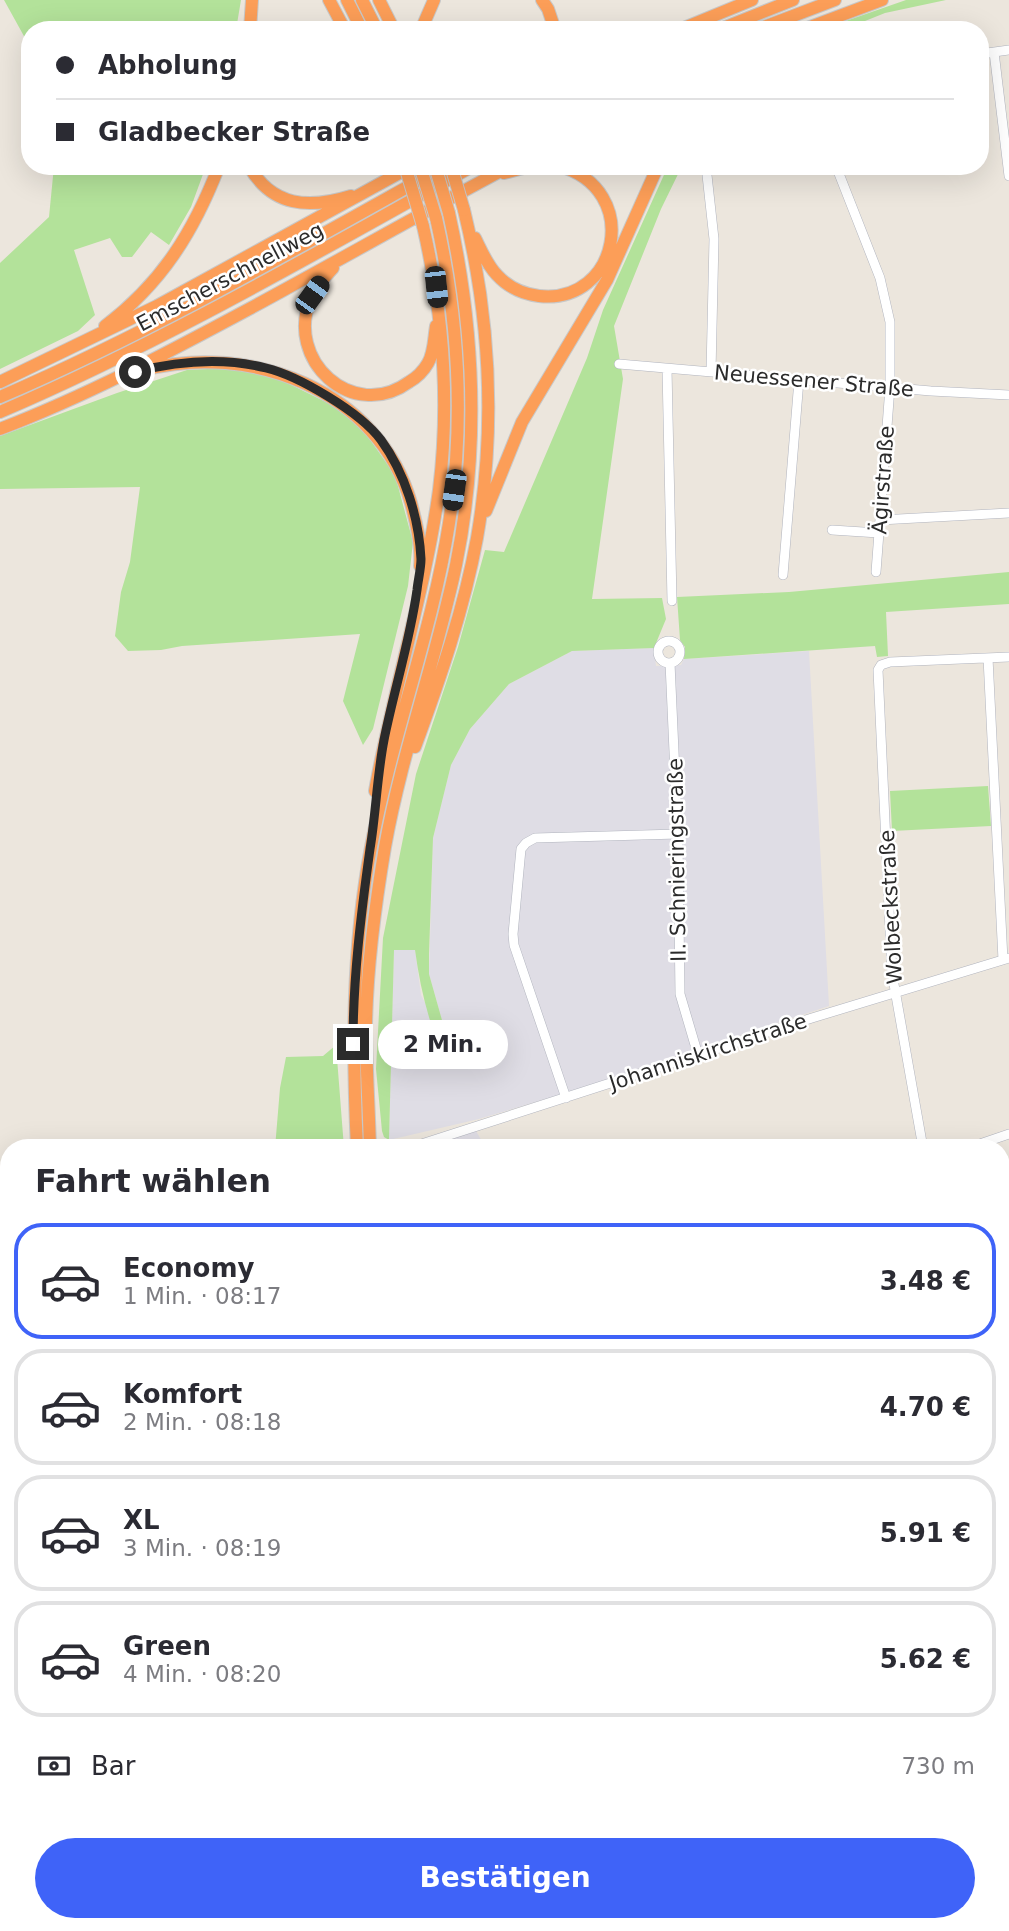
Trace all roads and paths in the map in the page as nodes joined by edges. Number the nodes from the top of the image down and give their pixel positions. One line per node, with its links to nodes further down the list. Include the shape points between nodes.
1 (252, 0): 12 (highway)
2 (329, 0): 13 (highway)
3 (347, 0): 14 (highway)
4 (362, 0): 15 (highway)
5 (379, 0): 16 (highway)
6 (434, 0): 17 (highway)
7 (542, 0): 18 (highway)
8 (752, 0): 19 (highway)
9 (793, 0): 20 (highway)
10 (835, 0): 21 (highway)
11 (882, 0): 22 (highway)
12 (251, 21)
13 (340, 21)
14 (358, 21)
15 (372, 21)
16 (390, 21)
17 (425, 21)
18 (552, 21)
19 (701, 21)
20 (740, 21)
21 (780, 21)
22 (826, 21)
23 (1009, 50): 24 (street)
24 (995, 52): 25 (street); 40 (street)
25 (989, 53)
26 (215, 175): 45 (highway, via 173,259 128,308)
27 (254, 175): 41 (highway, via 270,192 306,204)
28 (396, 175): 41 (highway)
29 (408, 175): 44 (highway, bridge, via 423,226)
30 (424, 175): 71 (highway, bridge, via 451,292 457,347 454,490 432,606)
31 (429, 175): 54 (highway, Emscherschnellweg, via 163,320)
32 (438, 175): 69 (highway, bridge, via 463,280 470,336 471,455 455,568)
33 (454, 175): 42 (highway, bridge)
34 (457, 175): 55 (highway, Emscherschnellweg, via 170,332)
35 (493, 175): 43 (highway)
36 (581, 175): 42 (highway, via 603,196 612,233 609,253 599,270 568,293 528,295 510,286 495,273)
37 (654, 175): 61 (highway, via 607,281 522,422)
38 (707, 175): 48 (street, via 713,239)
39 (840, 175): 52 (street, Ägirstraße, via 880,278 890,322)
40 (1009, 176)
41 (368, 191): 45 (highway)
42 (468, 225): 61 (highway, via 484,313 488,379 487,456)
43 (337, 262): 44 (highway, via 312,295 304,331 316,365 343,389 379,395 397,391 414,379 428,363); 49 (highway)
44 (438, 312): 65 (highway, via 444,381 442,453 434,523)
45 (83, 343): 51 (highway)
46 (619, 364): 47 (street, Neuessener Straße)
47 (667, 369): 48 (street, Neuessener Straße); 64 (street)
48 (711, 372): 50 (street, Neuessener Straße)
49 (116, 377): 56 (highway, via 54,409); 65 (highway, via 180,363 237,363 267,368 299,381 346,409 379,438 408,495 421,560)
50 (799, 380): 52 (street, Neuessener Straße); 63 (street)
51 (0, 382)
52 (890, 387): 53 (street, Neuessener Straße); 58 (street, Ägirstraße)
53 (1009, 395)
54 (0, 397)
55 (0, 412)
56 (0, 429)
57 (1009, 513): 58 (street)
58 (880, 520): 60 (street, Ägirstraße)
59 (832, 530): 60 (street)
60 (879, 533): 62 (street, Ägirstraße)
61 (477, 537): 69 (highway, via 436,688)
62 (876, 572)
63 (783, 575)
64 (672, 601)
65 (413, 617): 71 (highway, via 384,742)
66 (1009, 657): 67 (street)
67 (988, 658): 72 (street); 73 (street, Wolbeckstraße, via 890,662 878,670)
68 (670, 663): 70 (street, II. Schnieringstraße)
69 (395, 795): 77 (highway, via 370,963 366,1024)
70 (678, 834): 74 (street, II. Schnieringstraße, via 680,994); 75 (street, via 535,838 521,849 514,945)
71 (371, 847): 76 (highway, via 355,986)
72 (1006, 959): 73 (street, Johanniskirchstraße)
73 (895, 993): 74 (street, Johanniskirchstraße); 79 (street, Wolbeckstraße)
74 (698, 1055): 75 (street, Johanniskirchstraße)
75 (566, 1098): 78 (street, Johanniskirchstraße)
76 (357, 1139)
77 (370, 1139)
78 (437, 1139)
79 (921, 1139)

